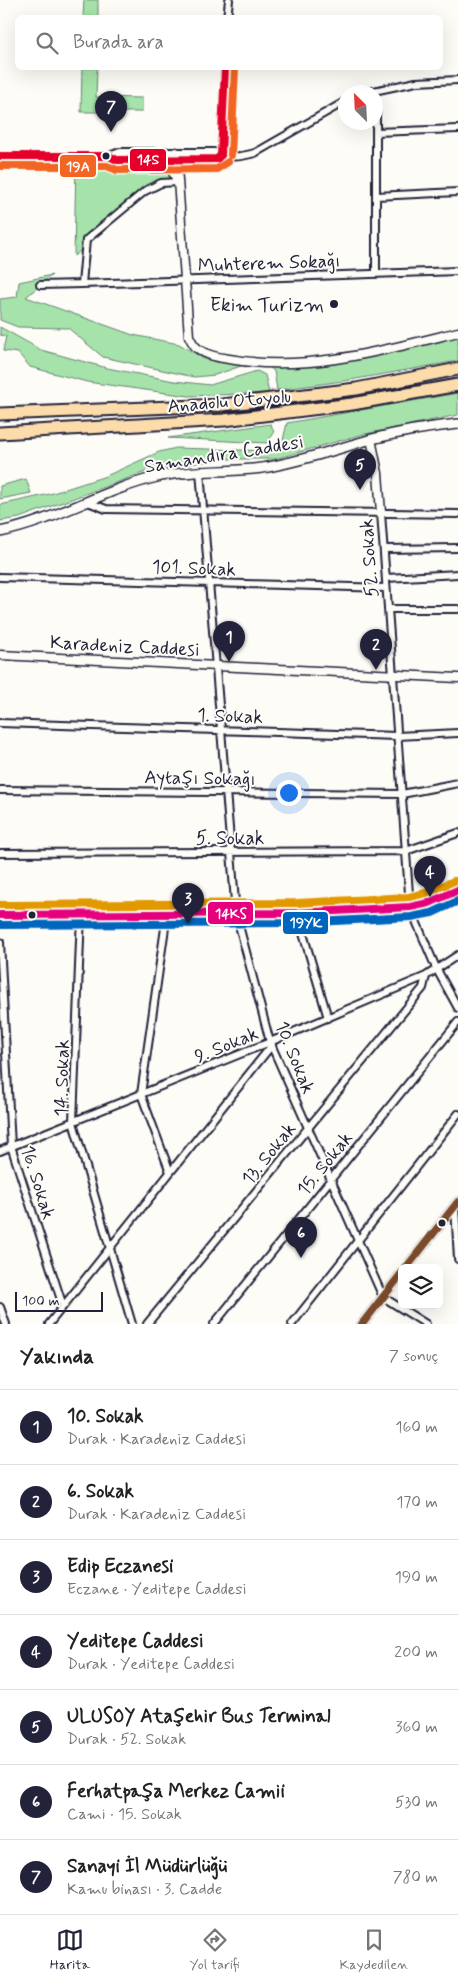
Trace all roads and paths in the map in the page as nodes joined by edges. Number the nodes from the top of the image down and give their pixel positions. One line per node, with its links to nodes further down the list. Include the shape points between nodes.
1 (227, 0): 2 (street)
2 (227, 15)
3 (225, 70): 9 (street)
4 (458, 80): 5 (street, via 416,82)
5 (383, 90)
6 (338, 105): 9 (street, via 255,152 240,158)
7 (458, 129): 8 (street)
8 (376, 132): 15 (street)
9 (221, 155): 12 (street, via 216,159)
10 (0, 156): 11 (street, via 109,156 120,152)
11 (166, 156): 12 (street); 13 (street)
12 (176, 156): 13 (street)
13 (178, 182): 18 (street); 19 (street, via 161,183 145,191 86,240)
14 (458, 192): 15 (street)
15 (376, 196): 17 (street)
16 (458, 272): 17 (street, Muhterem Sokağı)
17 (376, 273): 18 (street, Muhterem Sokağı)
18 (184, 280): 19 (street, Muhterem Sokağı); 21 (street, via 189,336 195,347 209,355 246,362 316,362)
19 (82, 284): 20 (street, Muhterem Sokağı)
20 (40, 285)
21 (458, 332)
22 (458, 369): 24 (highway, Anadolu Otoyolu, via 356,390 231,404)
23 (458, 385): 26 (highway, Anadolu Otoyolu, via 352,404 224,420)
24 (0, 414)
25 (458, 424): 27 (main road, Samandıra Caddesi)
26 (0, 433)
27 (371, 440): 28 (main road, Samandıra Caddesi, via 261,468); 31 (street, 52. Sokak)
28 (200, 471): 29 (main road, Samandıra Caddesi, via 157,477); 30 (street, 10. Sokak)
29 (88, 502): 30 (street, via 106,509); 33 (main road, Samandıra Caddesi, via 24,527)
30 (203, 511): 31 (street); 39 (street, 10. Sokak)
31 (381, 513): 32 (street); 35 (street, 52. Sokak)
32 (458, 514)
33 (0, 532)
34 (458, 548): 35 (street)
35 (384, 549): 38 (street, 52. Sokak)
36 (458, 574): 38 (street)
37 (0, 577): 39 (street, 101. Sokak)
38 (386, 578): 40 (street, 52. Sokak)
39 (208, 583): 40 (street, 101. Sokak); 44 (street, 10. Sokak)
40 (386, 588): 41 (street, 52. Sokak)
41 (388, 609): 42 (street); 45 (street, 52. Sokak)
42 (458, 609)
43 (0, 654): 44 (street, Karadeniz Caddesi)
44 (214, 666): 45 (street, Karadeniz Caddesi); 48 (street, 10. Sokak)
45 (393, 674): 46 (street, Karadeniz Caddesi); 50 (street, 52. Sokak)
46 (458, 678)
47 (0, 723): 48 (street, 1. Sokak)
48 (220, 730): 50 (street, 1. Sokak); 53 (street, 10. Sokak)
49 (458, 732): 50 (street, 1. Sokak)
50 (398, 736): 54 (street, 52. Sokak)
51 (458, 783): 54 (street, Aytaşı Sokağı)
52 (0, 790): 53 (street, Aytaşı Sokağı)
53 (225, 792): 54 (street, Aytaşı Sokağı); 57 (street, 10. Sokak)
54 (402, 794): 56 (street, 52. Sokak)
55 (458, 833): 56 (street, 5. Sokak)
56 (406, 850): 57 (street, 5. Sokak); 60 (street, 52. Sokak)
57 (230, 852): 58 (street, 5. Sokak); 64 (street, 10. Sokak)
58 (0, 853)
59 (458, 890): 60 (street, via 429,903)
60 (410, 907): 61 (street); 68 (street, 52. Sokak)
61 (297, 913): 64 (street); 71 (street)
62 (81, 914): 63 (street); 65 (street); 76 (street, 14. Sokak)
63 (167, 914): 64 (street); 74 (street)
64 (236, 914): 73 (street, 10. Sokak)
65 (0, 915)
66 (0, 942): 78 (street, 16. Sokak)
67 (458, 955): 68 (street, 9. Sokak)
68 (436, 968): 69 (street, 9. Sokak); 70 (street, 52. Sokak)
69 (426, 976): 71 (street, 9. Sokak); 77 (street, 13. Sokak, via 423,988)
70 (458, 1008)
71 (328, 1018): 73 (street, 9. Sokak)
72 (458, 1022): 81 (street, 15. Sokak)
73 (271, 1044): 74 (street, 9. Sokak); 77 (street, 10. Sokak); 80 (street)
74 (141, 1094): 76 (street, 9. Sokak); 80 (street)
75 (458, 1114): 83 (street)
76 (73, 1122): 78 (street, 9. Sokak); 84 (street, 14. Sokak)
77 (309, 1127): 81 (street, 10. Sokak); 95 (street, 13. Sokak)
78 (11, 1146): 79 (street, 9. Sokak); 89 (street, 16. Sokak)
79 (0, 1151)
80 (170, 1172): 84 (street)
81 (331, 1179): 83 (street, 10. Sokak); 96 (street, 15. Sokak)
82 (457, 1204): 85 (street); 86 (street)
83 (358, 1240): 88 (street, 10. Sokak); 97 (street)
84 (110, 1248): 89 (street); 94 (street, 14. Sokak)
85 (458, 1259)
86 (409, 1264)
87 (398, 1278): 88 (street)
88 (383, 1297): 91 (street); 100 (street)
89 (63, 1306): 93 (street)
90 (0, 1307): 92 (street)
91 (370, 1313): 98 (street); 99 (street)
92 (6, 1324)
93 (49, 1324)
94 (132, 1324)
95 (147, 1324)
96 (214, 1324)
97 (292, 1324)
98 (362, 1324)
99 (370, 1324)
100 (426, 1324)

